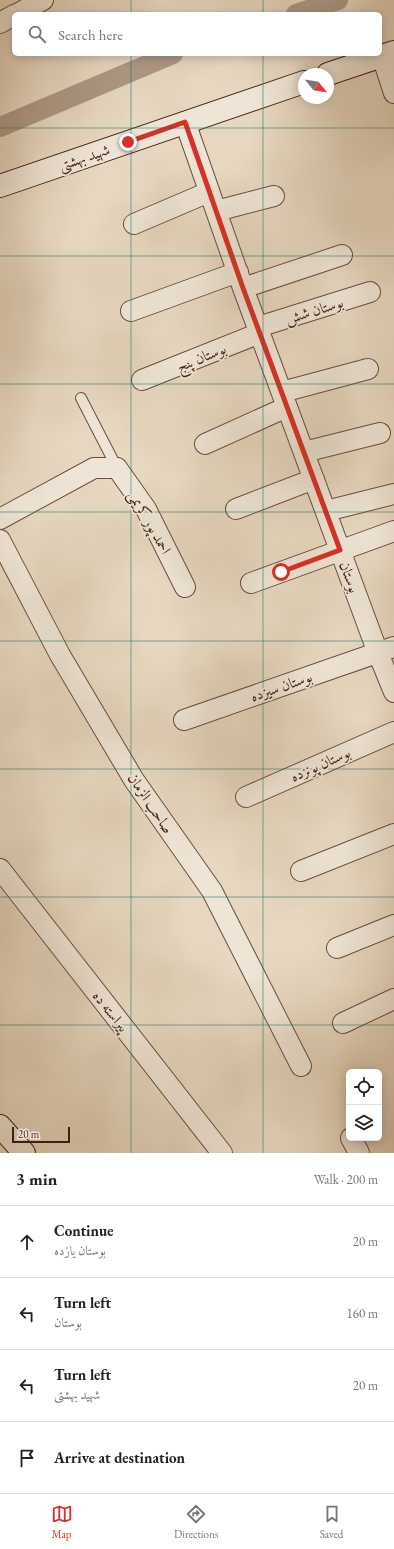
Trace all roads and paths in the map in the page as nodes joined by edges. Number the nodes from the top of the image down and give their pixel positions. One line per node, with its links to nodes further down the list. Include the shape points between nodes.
1 (43, 0): 2 (street)
2 (21, 12)
3 (12, 17): 4 (street)
4 (0, 23)
5 (388, 54): 6 (main road); 8 (street)
6 (334, 72)
7 (298, 84): 9 (main road, شهید بهشتی)
8 (394, 93)
9 (185, 122): 10 (main road, شهید بهشتی); 11 (street, بوستان)
10 (0, 186)
11 (209, 192): 13 (street, بوستان); 14 (street)
12 (274, 196): 13 (street)
13 (216, 211): 16 (street, بوستان)
14 (134, 224)
15 (342, 256): 16 (street)
16 (241, 280): 18 (street); 19 (street, بوستان)
17 (370, 292): 19 (street, بوستان شش)
18 (132, 310)
19 (259, 330): 21 (street, بوستان پنج); 23 (street, بوستان)
20 (368, 369): 23 (street)
21 (142, 380)
22 (81, 398): 27 (lane)
23 (284, 400): 25 (street); 26 (street, بوستان)
24 (380, 433): 26 (street)
25 (205, 444)
26 (304, 452): 28 (street, بوستان)
27 (117, 468): 32 (street, via 94,468); 37 (street, احمد پور کریمی, via 146,509)
28 (314, 479): 30 (street); 31 (street, بوستان)
29 (394, 494): 31 (street)
30 (236, 509)
31 (326, 511): 35 (street, بوستان)
32 (0, 519)
33 (394, 532): 35 (street)
34 (0, 540): 50 (street, صاحب الزمان, via 60,655 134,780 212,891)
35 (340, 550): 36 (street); 38 (street, بوستان)
36 (251, 582)
37 (185, 587)
38 (386, 650): 39 (street, بوستان); 40 (street, بوستان سیزده)
39 (394, 692)
40 (184, 720)
41 (394, 732): 42 (street, بوستان پونزده)
42 (246, 797)
43 (394, 834): 45 (street)
44 (0, 869): 54 (street, پیراسته ده)
45 (301, 871)
46 (394, 925): 47 (street)
47 (337, 948)
48 (394, 999): 49 (street)
49 (343, 1023)
50 (301, 1066)
51 (0, 1126): 53 (main road)
52 (353, 1141): 55 (street)
53 (24, 1153)
54 (222, 1153)
55 (359, 1153)

